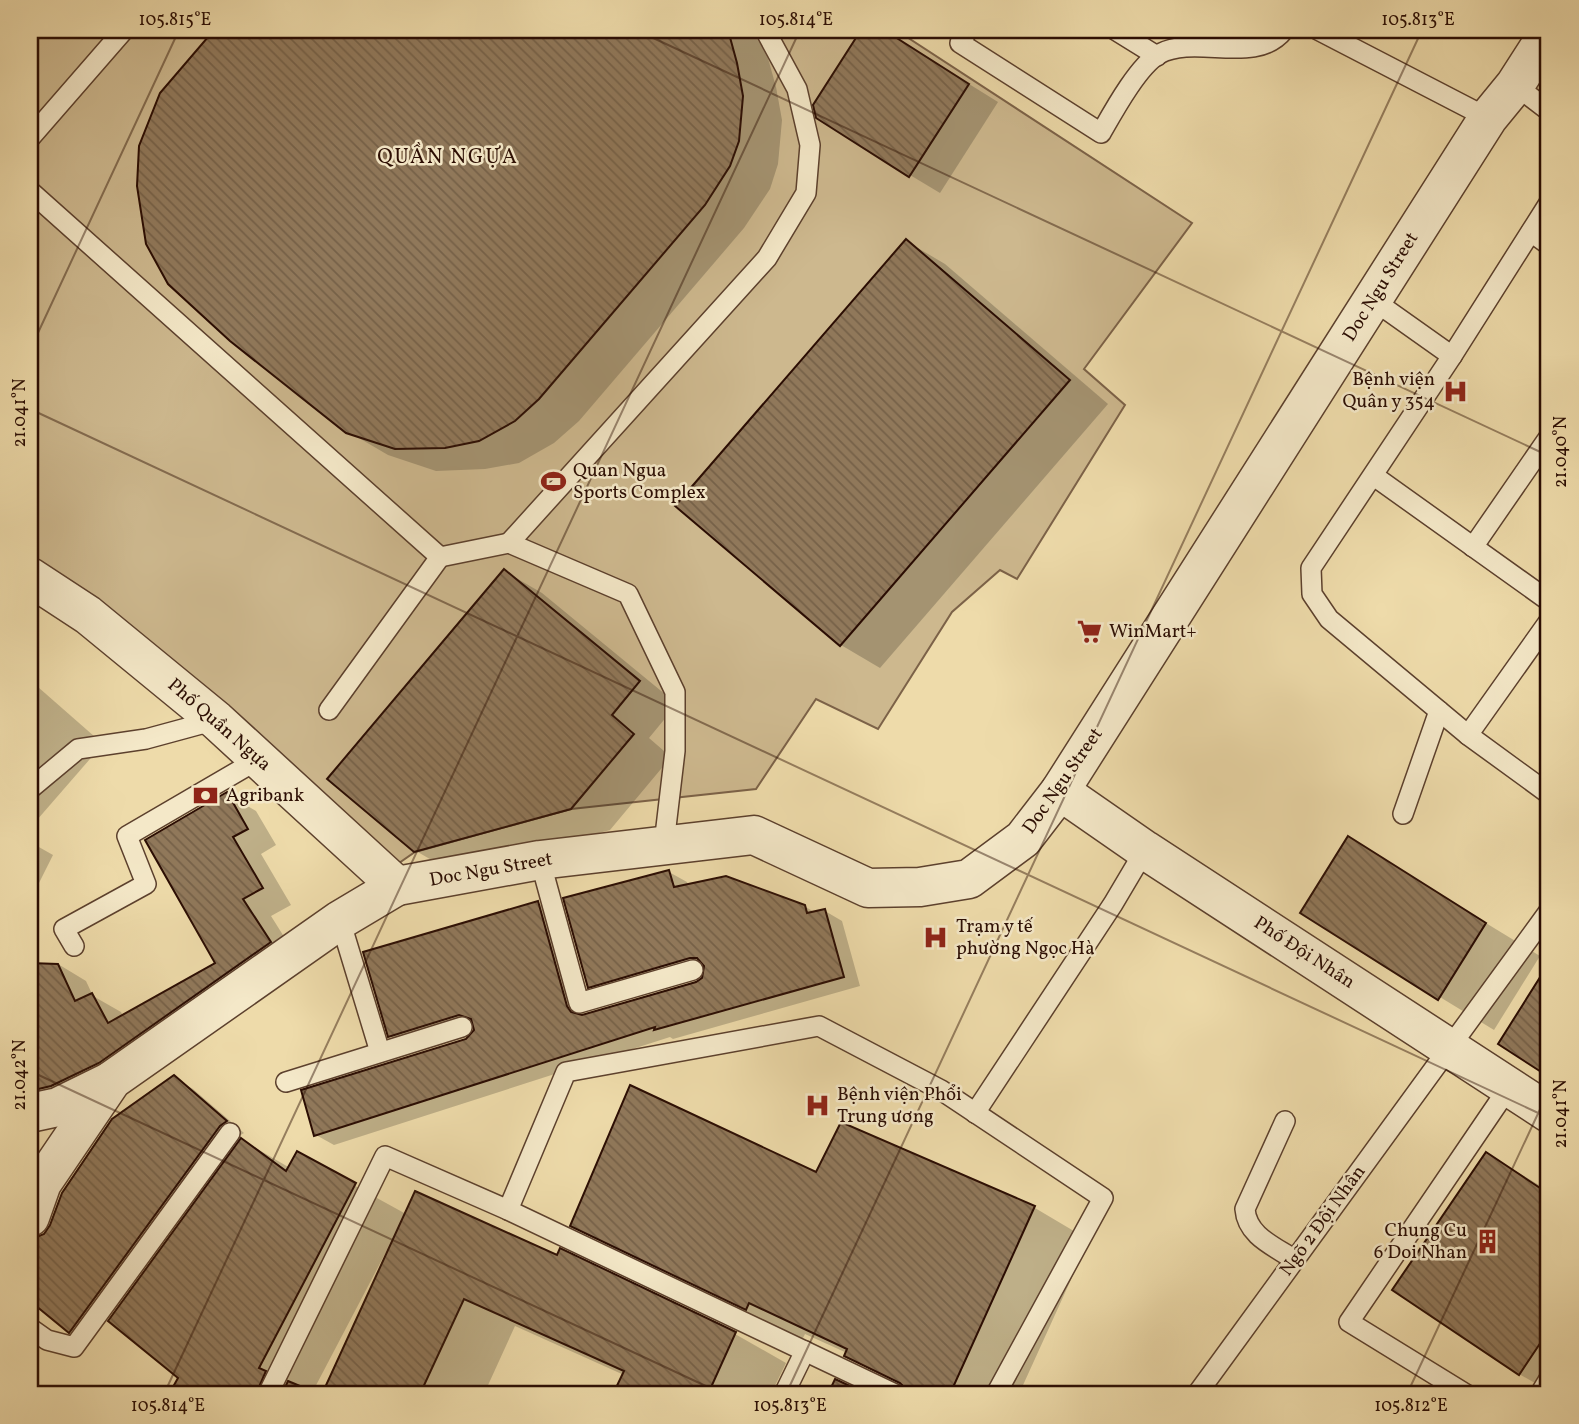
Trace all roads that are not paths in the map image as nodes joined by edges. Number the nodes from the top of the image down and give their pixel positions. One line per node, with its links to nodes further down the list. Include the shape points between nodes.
1 (124, 30): 12 (lane)
2 (765, 30): 21 (lane, via 797,89 810,145 806,193 767,258)
3 (1115, 30): 8 (lane)
4 (1283, 30): 8 (lane, via 1258,46 1175,48)
5 (1318, 30): 11 (lane)
6 (1549, 32): 9 (street, Doc Ngu Street)
7 (964, 36): 8 (lane, via 1101,133 1125,91)
8 (1157, 55)
9 (1515, 85): 10 (lane); 11 (street, Doc Ngu Street)
10 (1549, 111)
11 (1488, 118): 17 (street, Doc Ngu Street)
12 (30, 138)
13 (30, 191): 23 (lane)
14 (1549, 203): 15 (lane)
15 (1531, 232): 16 (lane); 18 (lane)
16 (1549, 245)
17 (1373, 300): 18 (lane); 33 (street, Doc Ngu Street)
18 (1452, 356): 20 (lane)
19 (1549, 437): 22 (lane)
20 (1374, 477): 22 (lane); 28 (lane, via 1311,568 1312,594 1329,619)
21 (509, 543): 23 (lane); 36 (lane, via 628,594 676,692 675,751)
22 (1473, 547): 25 (lane)
23 (440, 557): 27 (lane)
24 (30, 577): 29 (street, Phố Quần Ngựa, via 88,615)
25 (1549, 601)
26 (1549, 621): 30 (lane)
27 (329, 710)
28 (1439, 711): 30 (lane); 35 (lane)
29 (216, 720): 31 (street, Phố Quần Ngựa); 32 (lane, via 146,739 78,749)
30 (1468, 735): 34 (lane)
31 (259, 760): 39 (street, Phố Quần Ngựa); 42 (lane, via 127,836 146,884 64,929)
32 (30, 789)
33 (1060, 792): 36 (street, Doc Ngu Street, via 1023,838 969,879 920,887 868,888 754,835); 37 (street, Phố Đội Nhân)
34 (1549, 794)
35 (1403, 814)
36 (664, 844): 38 (street, Doc Ngu Street)
37 (1145, 850): 45 (street, Phố Đội Nhân); 51 (lane)
38 (540, 860): 39 (street, Doc Ngu Street); 43 (lane, via 579,1003)
39 (397, 886): 41 (street, Doc Ngu Street)
40 (1549, 911): 45 (lane, Ngõ 2 Đội Nhân)
41 (340, 920): 46 (lane); 47 (street, Doc Ngu Street)
42 (74, 946)
43 (693, 970)
44 (462, 1027): 46 (lane)
45 (1448, 1047): 49 (street, Phố Đội Nhân); 57 (lane, Ngõ 2 Đội Nhân)
46 (380, 1052): 48 (lane)
47 (112, 1080): 50 (street, via 58,1107); 56 (street, Doc Ngu Street, via 42,1183)
48 (286, 1082)
49 (1509, 1087): 52 (street, Phố Đội Nhân); 61 (lane, via 1349,1322)
50 (30, 1113)
51 (975, 1113): 55 (lane, via 941,1090 819,1026 566,1073); 65 (lane, via 1103,1198)
52 (1549, 1113)
53 (1285, 1121): 57 (lane, via 1245,1209 1253,1232)
54 (230, 1133): 58 (lane, via 74,1347 47,1340)
55 (508, 1210): 59 (lane); 62 (lane, via 385,1156)
56 (30, 1217)
57 (1295, 1260): 66 (lane, Ngõ 2 Đội Nhân)
58 (30, 1328)
59 (805, 1351): 63 (lane); 64 (lane)
60 (1549, 1379): 68 (lane)
61 (1441, 1387): 67 (lane)
62 (268, 1394)
63 (784, 1394)
64 (895, 1394)
65 (996, 1394)
66 (1197, 1394)
67 (1466, 1394)
68 (1540, 1394)

